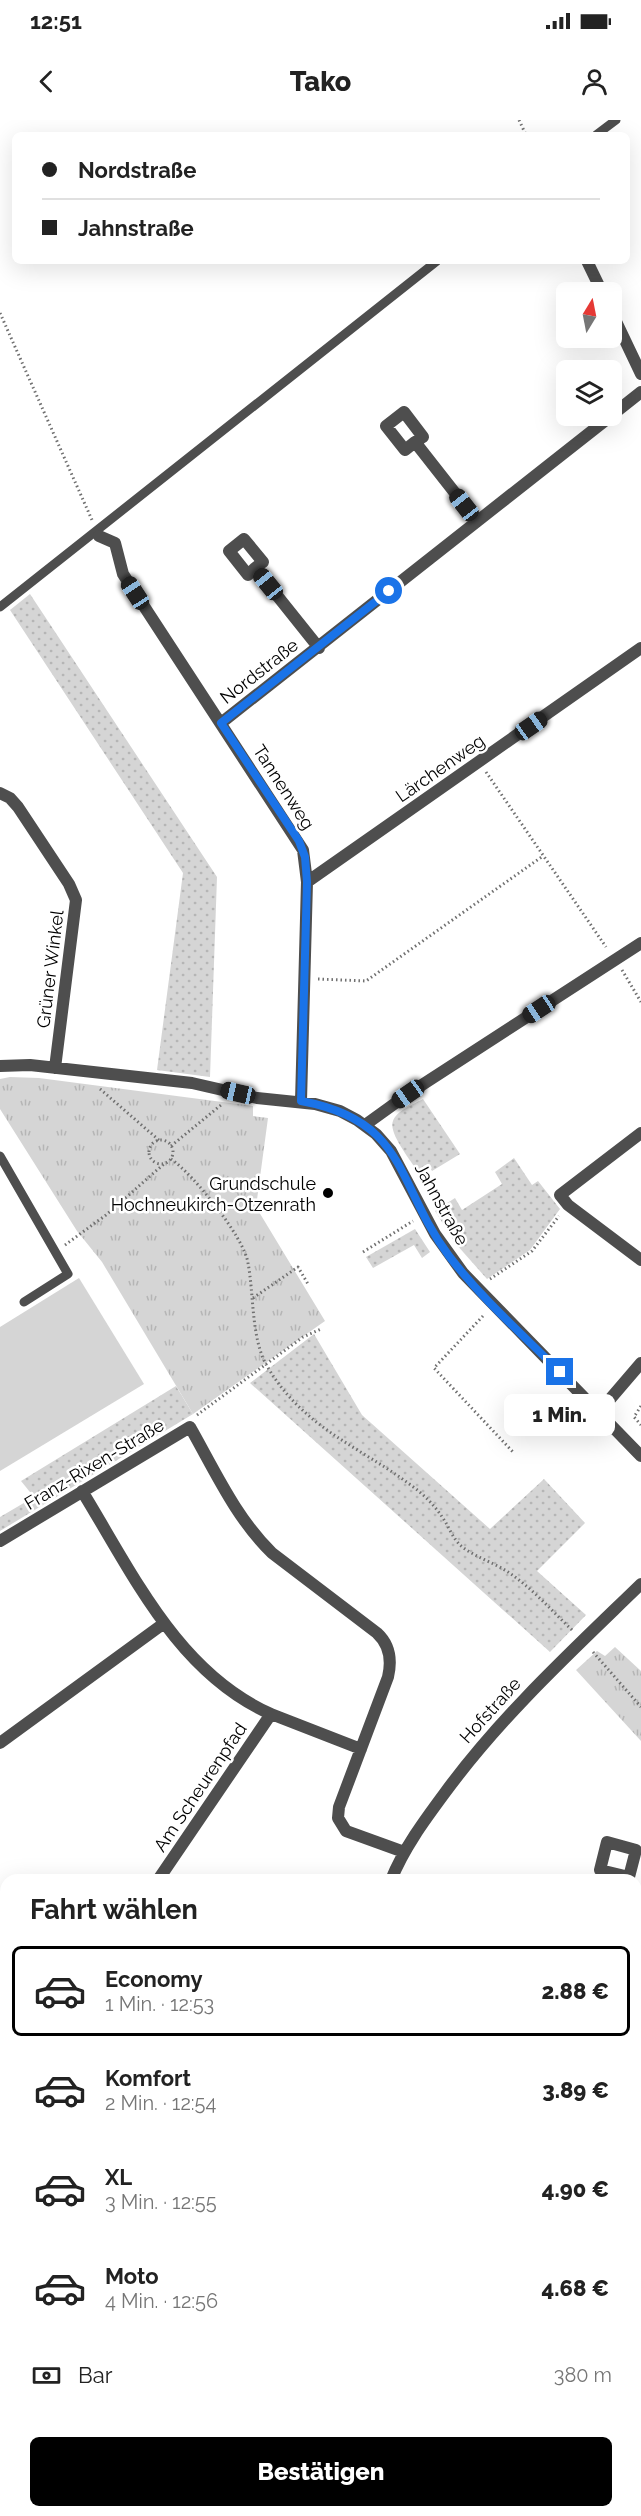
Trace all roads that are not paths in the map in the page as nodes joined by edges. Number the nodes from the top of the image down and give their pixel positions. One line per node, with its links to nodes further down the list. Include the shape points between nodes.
1 (616, 120): 2 (lane)
2 (601, 132)
3 (433, 264): 13 (lane)
4 (588, 264): 5 (street)
5 (597, 282)
6 (622, 335): 7 (street)
7 (641, 374)
8 (641, 392): 9 (street, Nordstraße)
9 (622, 407)
10 (597, 426): 12 (street, Nordstraße)
11 (415, 442): 12 (street)
12 (477, 521): 16 (street, Nordstraße)
13 (98, 533): 15 (lane); 20 (street, Tannenweg, via 115,543 123,574)
14 (255, 568): 16 (street, Nordstraße)
15 (0, 607)
16 (319, 648): 20 (street, Nordstraße)
17 (641, 648): 19 (street, Lärchenweg)
18 (641, 658): 19 (street, Lärchenweg)
19 (622, 661): 22 (street, Lärchenweg)
20 (221, 723): 22 (street, Tannenweg, via 299,841)
21 (0, 793): 25 (street, Grüner Winkel, via 18,807 76,900)
22 (307, 882): 26 (street, Tannenweg)
23 (641, 943): 27 (street)
24 (0, 1066): 25 (street, Jahnstraße)
25 (55, 1068): 26 (street, Jahnstraße, via 192,1083 256,1098)
26 (301, 1101): 27 (street, Jahnstraße, via 340,1111)
27 (365, 1125): 33 (street, Jahnstraße, via 396,1158 440,1244 477,1289)
28 (641, 1133): 30 (street, via 560,1195)
29 (0, 1156): 31 (lane, via 68,1274)
30 (641, 1260)
31 (24, 1302)
32 (641, 1363): 33 (street)
33 (599, 1412): 34 (street, Jahnstraße)
34 (641, 1456)
35 (82, 1491): 36 (street, Franz-Rixen-Straße); 38 (street, Am Scheurenpfad); 41 (street, Franz-Rixen-Straße, via 190,1427 258,1539 384,1642 389,1654 389,1673)
36 (0, 1541)
37 (641, 1584): 42 (street, Hofstraße, via 514,1709 476,1752)
38 (163, 1624): 39 (street, Am Scheurenpfad, via 212,1677); 40 (street)
39 (271, 1714): 41 (street, Am Scheurenpfad); 43 (street, Am Scheurenpfad)
40 (0, 1743)
41 (362, 1749): 42 (street, Franz-Rixen-Straße, via 338,1811 339,1821 351,1833)
42 (404, 1852): 44 (street, Hofstraße)
43 (162, 1874)
44 (394, 1874)

